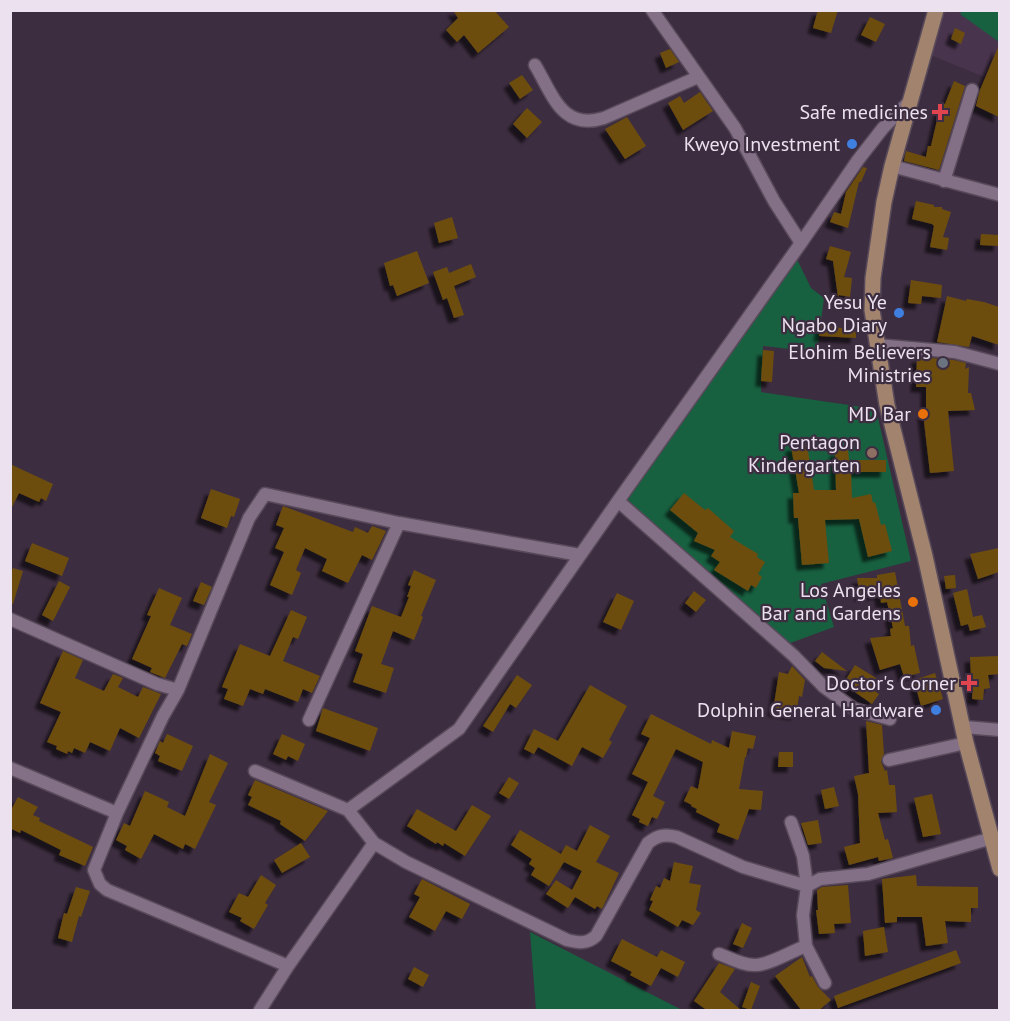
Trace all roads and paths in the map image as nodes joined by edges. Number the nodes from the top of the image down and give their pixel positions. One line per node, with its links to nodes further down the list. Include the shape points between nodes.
1 (652, 10): 4 (street)
2 (936, 10): 6 (street)
3 (535, 65): 4 (street, via 562,110 580,121 592,122)
4 (698, 77): 10 (street, via 735,128)
5 (972, 90): 8 (street)
6 (912, 98): 7 (street); 10 (street, via 869,145)
7 (892, 166): 8 (street); 11 (street, via 873,278)
8 (944, 181): 9 (street)
9 (999, 195)
10 (801, 243): 13 (street)
11 (877, 345): 12 (street, via 955,352); 20 (street, via 887,405)
12 (999, 364)
13 (618, 501): 15 (street); 18 (street, via 824,687 854,709)
14 (399, 524): 15 (street); 17 (street, via 265,494 249,518); 19 (street)
15 (580, 555): 26 (street, via 459,729)
16 (10, 619): 17 (street)
17 (178, 690): 27 (street)
18 (890, 719)
19 (309, 720)
20 (964, 727): 21 (street); 22 (street)
21 (999, 730)
22 (966, 743): 23 (street); 29 (street)
23 (889, 760)
24 (10, 768): 27 (street)
25 (255, 771): 26 (street)
26 (348, 810): 30 (street)
27 (117, 813): 35 (street, via 94,870 100,884)
28 (791, 822): 32 (street, via 803,856)
29 (992, 838): 31 (street); 32 (street, via 868,874 820,879)
30 (374, 843): 32 (street, via 576,942 589,942 597,936 648,843 657,836 677,837 744,867); 35 (street)
31 (999, 869)
32 (807, 886): 33 (street, via 803,915)
33 (806, 946): 34 (street, via 757,965); 36 (street)
34 (719, 954)
35 (288, 966): 37 (street)
36 (825, 983)
37 (260, 1011)

